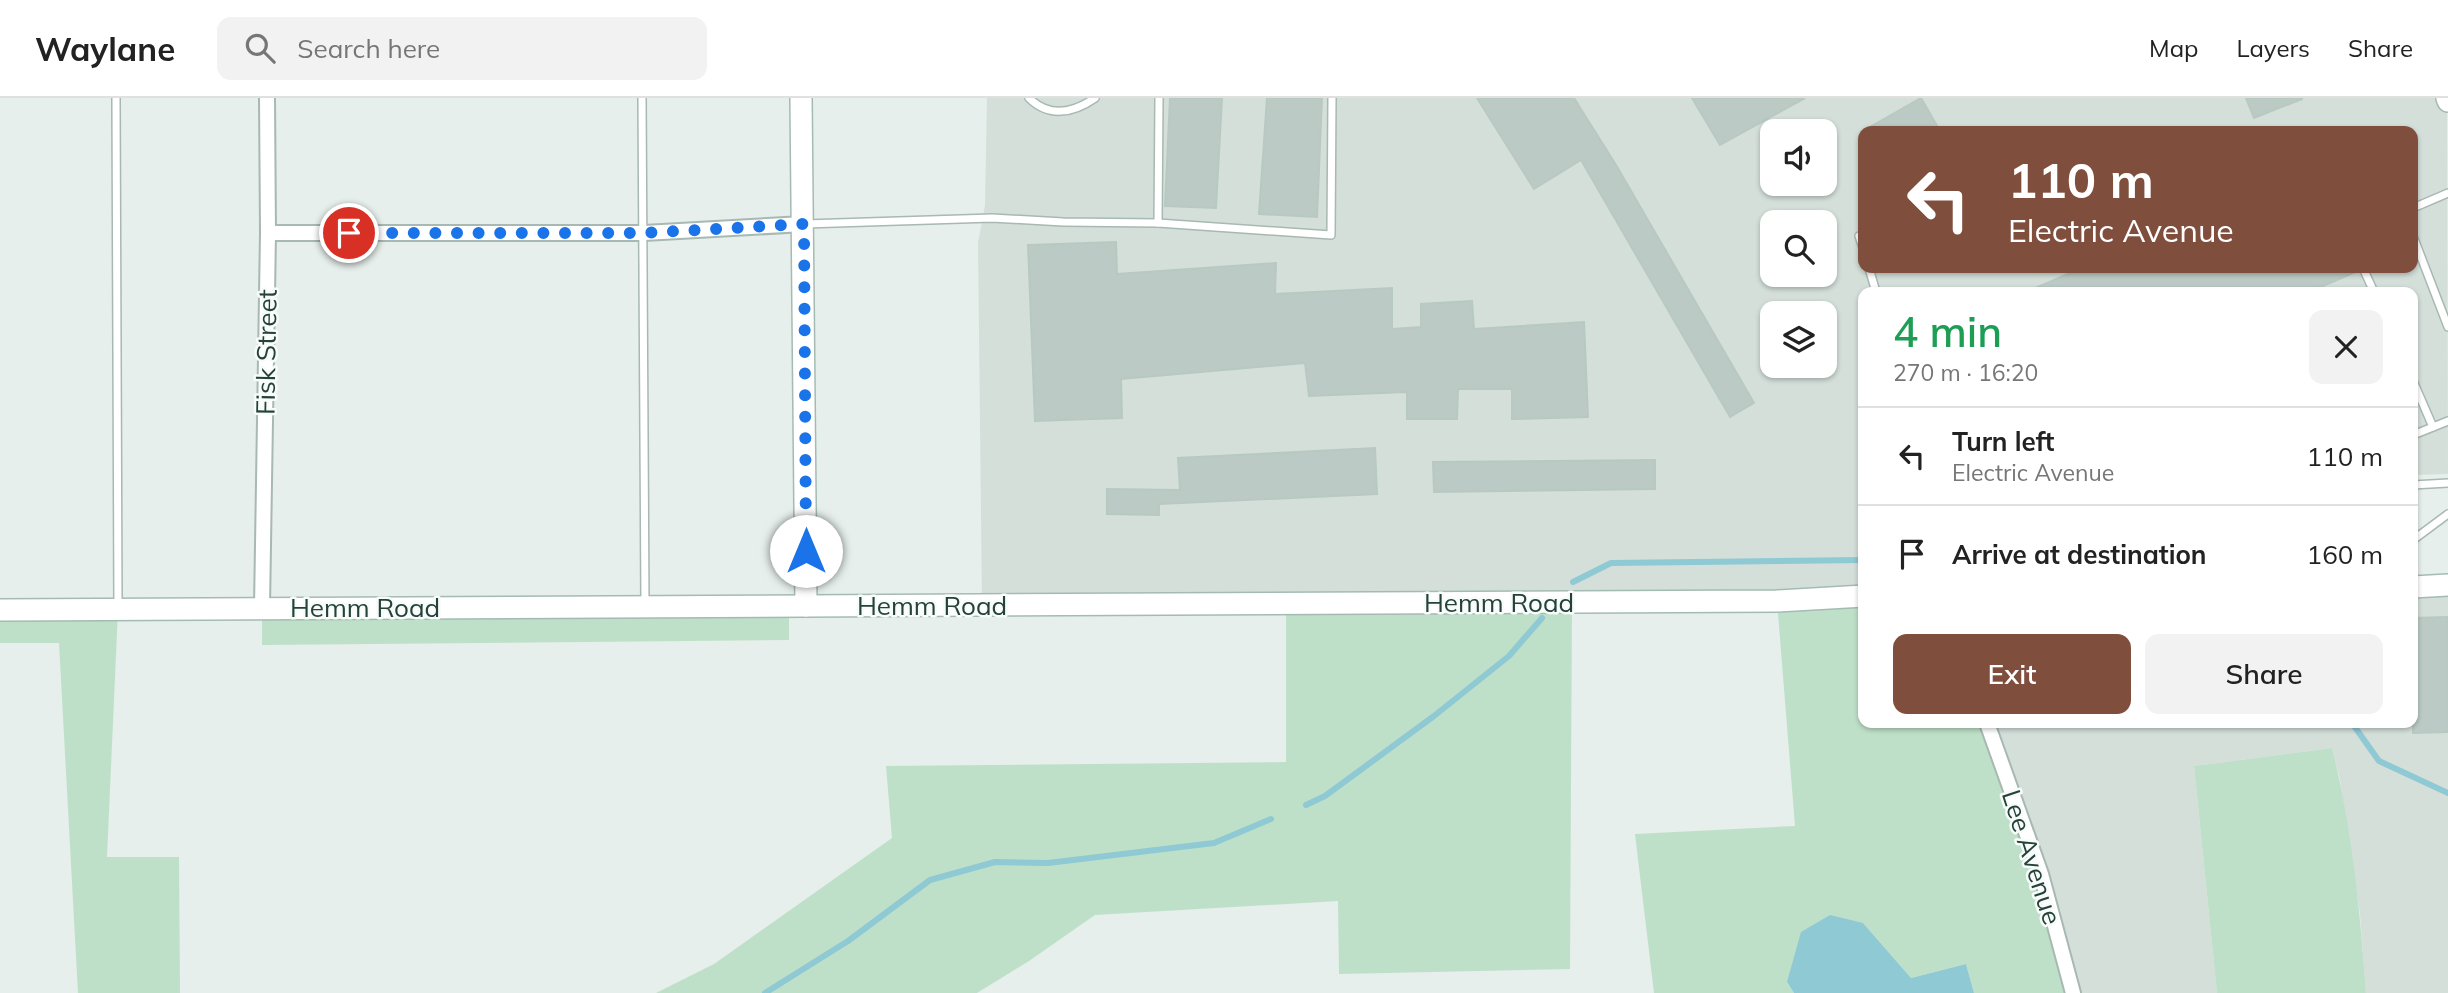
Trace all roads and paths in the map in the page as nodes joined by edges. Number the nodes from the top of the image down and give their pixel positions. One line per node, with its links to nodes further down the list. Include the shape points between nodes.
1 (116, 98): 32 (lane)
2 (267, 98): 13 (street, Fisk Street)
3 (642, 98): 14 (lane)
4 (801, 98): 12 (street)
5 (1029, 98): 6 (lane, via 1039,108 1062,113)
6 (1095, 98)
7 (1159, 98): 11 (lane)
8 (1332, 98): 11 (lane, via 1331,235)
9 (2448, 193): 10 (lane)
10 (2418, 206)
11 (1158, 223): 12 (lane, via 992,218)
12 (804, 224): 14 (street); 29 (street)
13 (268, 233): 14 (street); 30 (street, Fisk Street)
14 (644, 233): 28 (lane)
15 (2418, 251): 16 (lane)
16 (2448, 327)
17 (2418, 392): 19 (lane)
18 (2448, 421): 19 (lane)
19 (2433, 427): 20 (lane)
20 (2418, 433)
21 (2448, 484): 22 (lane)
22 (2418, 485)
23 (2448, 514): 24 (lane)
24 (2418, 536)
25 (2448, 585): 26 (street)
26 (2418, 587)
27 (1858, 596): 29 (street, Hemm Road, via 1764,601)
28 (645, 606): 29 (street, Hemm Road); 30 (street, Hemm Road)
29 (806, 606)
30 (262, 607): 32 (street, Hemm Road)
31 (0, 610): 32 (street, Hemm Road)
32 (118, 610)
33 (1989, 728): 34 (street, Lee Avenue, via 2041,874)
34 (2073, 993)

